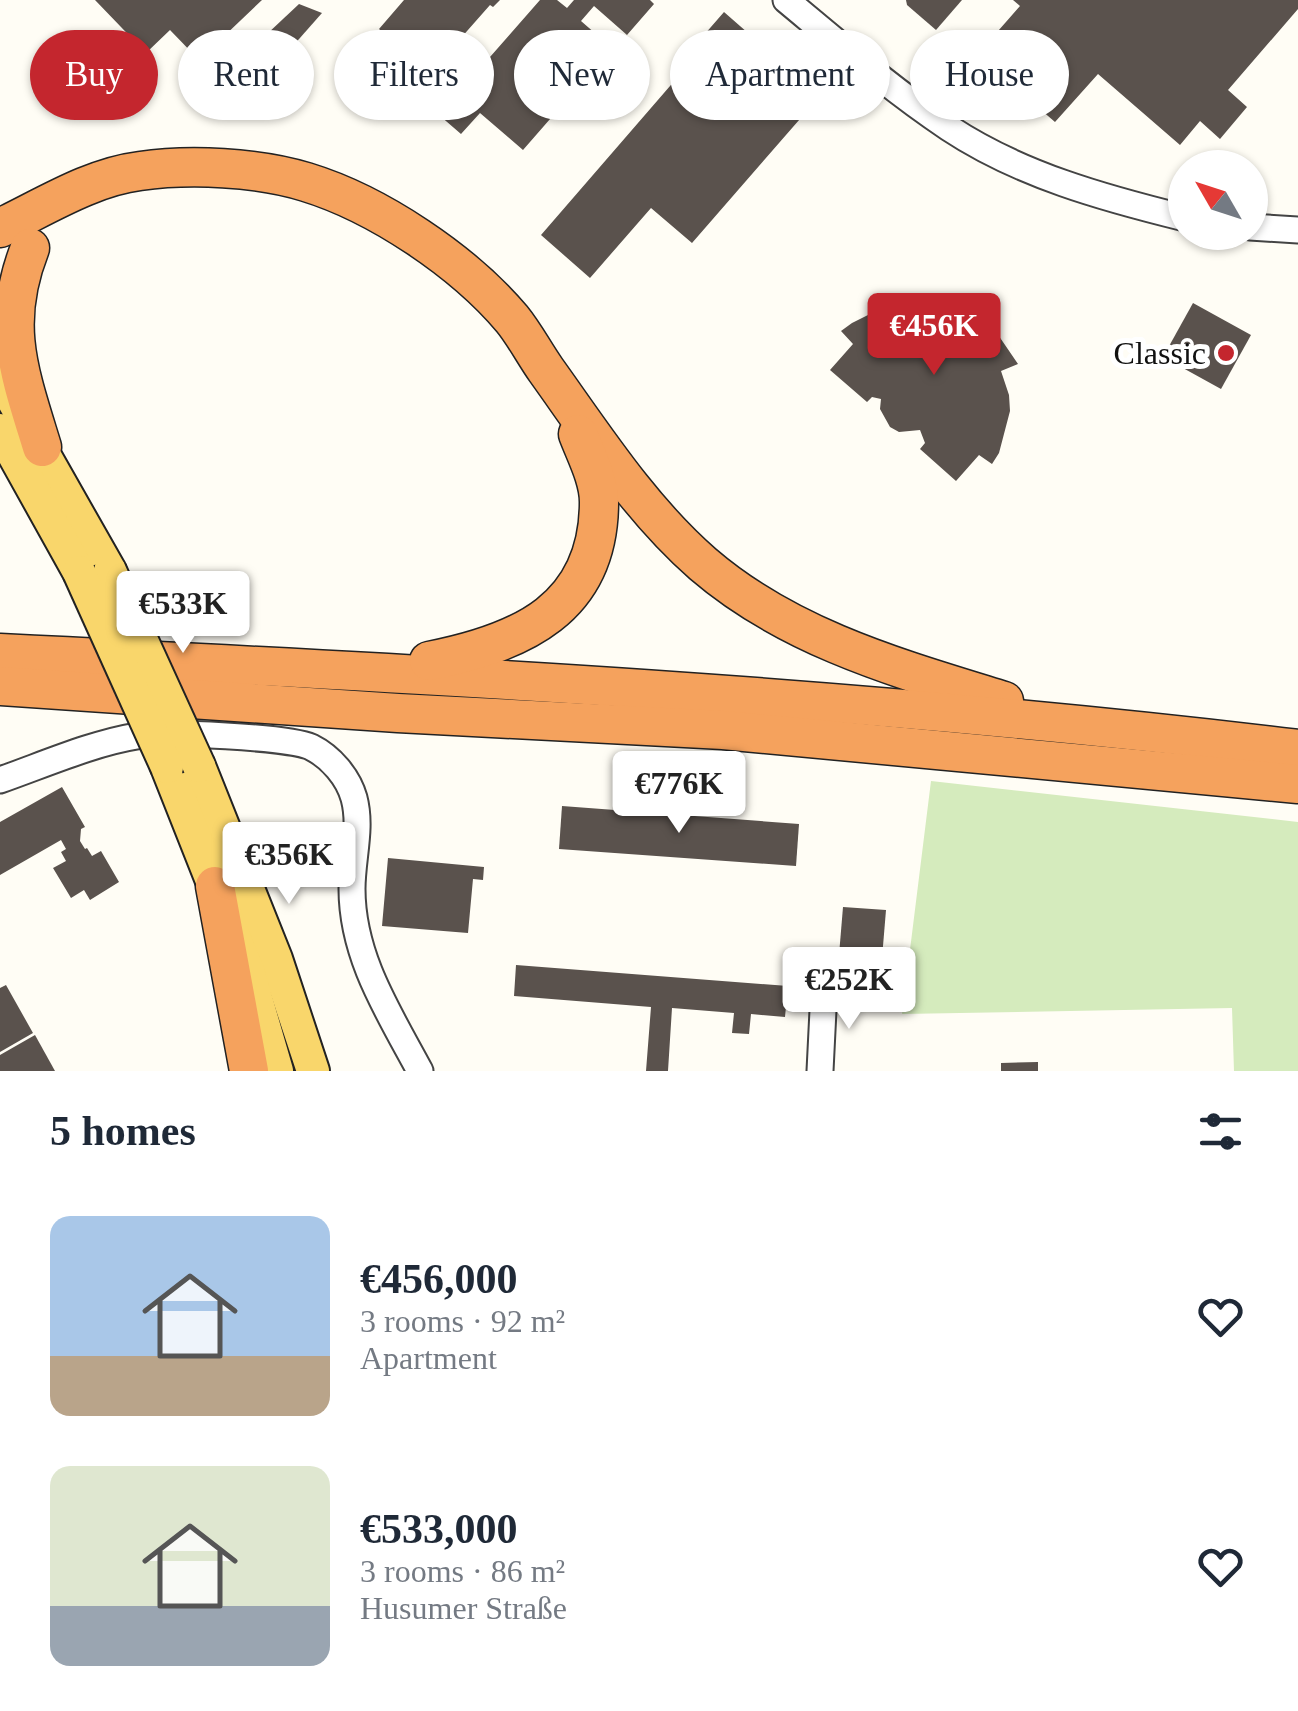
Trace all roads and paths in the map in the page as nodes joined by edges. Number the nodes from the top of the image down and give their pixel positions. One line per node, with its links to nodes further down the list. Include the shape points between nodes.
1 (786, 0): 2 (street, via 951,130 1072,187)
2 (1168, 213)
3 (1268, 228): 5 (street)
4 (11, 230): 6 (highway); 7 (highway, via 68,215 137,171 197,167 303,181 410,232 456,265 512,319); 10 (highway, via 15,360)
5 (1298, 230)
6 (0, 273)
7 (546, 370): 13 (highway, via 576,429 599,499 578,588 544,620 475,652); 15 (highway, via 648,512 704,565 777,618 865,658)
8 (0, 377): 10 (main road)
9 (0, 430): 11 (main road)
10 (42, 447): 11 (main road)
11 (94, 572): 17 (main road, bridge)
12 (0, 653): 13 (highway)
13 (378, 671): 15 (highway)
14 (0, 686): 19 (highway, via 723,730)
15 (1084, 723): 16 (highway)
16 (1298, 749)
17 (183, 766): 20 (main road); 24 (main road, via 276,959)
18 (0, 780): 25 (street, via 136,736 310,746 342,773 353,794 358,945)
19 (1298, 784)
20 (215, 886): 22 (highway); 23 (main road)
21 (824, 990): 26 (street)
22 (249, 1071)
23 (277, 1071)
24 (313, 1071)
25 (420, 1071)
26 (820, 1071)

